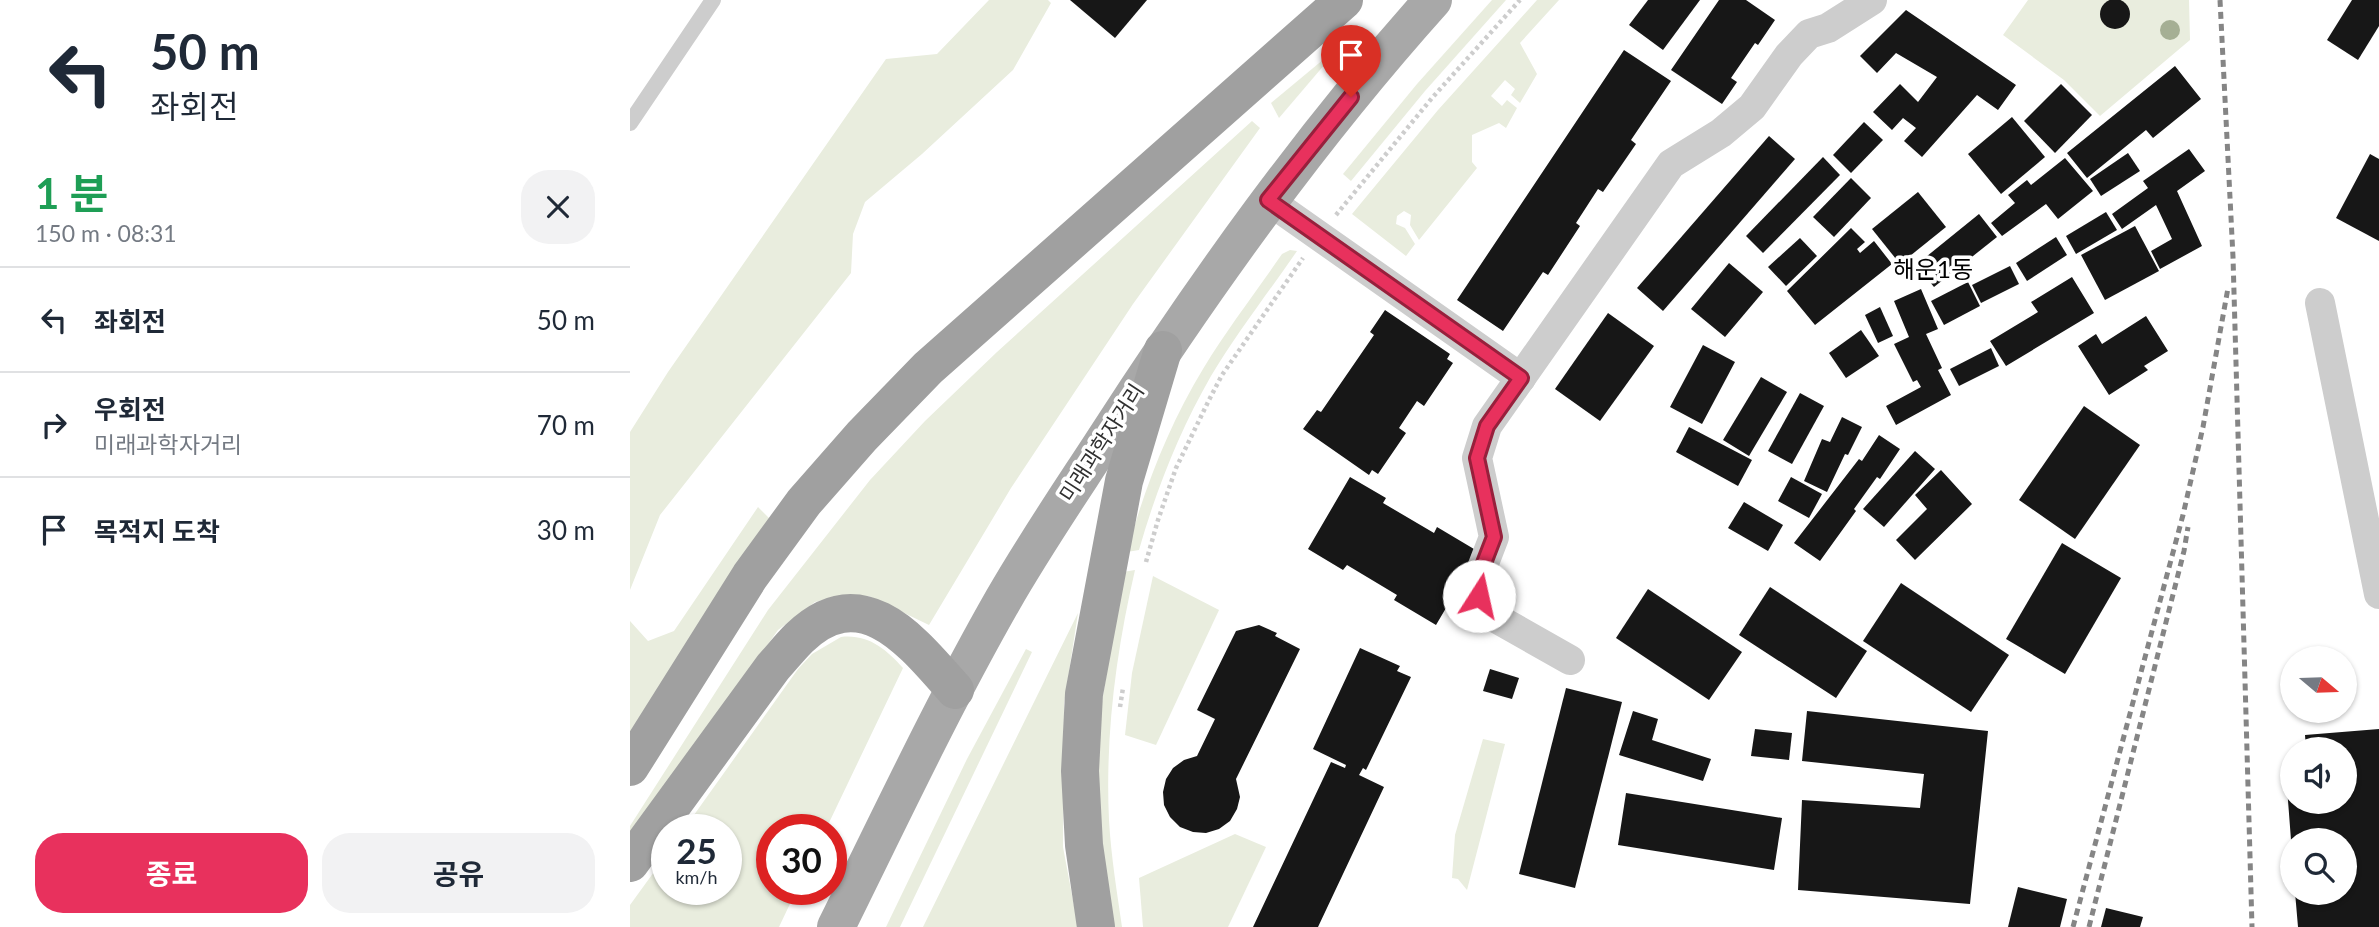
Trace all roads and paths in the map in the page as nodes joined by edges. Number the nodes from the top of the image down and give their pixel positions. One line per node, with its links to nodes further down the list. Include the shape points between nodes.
1 (713, 0): 6 (lane)
2 (1345, 0): 18 (highway, via 928,368 862,436 804,502 750,576)
3 (1433, 0): 7 (main road, 미래과학자거리)
4 (1520, 0): 8 (path, via 1432,98)
5 (1872, 0): 11 (street, via 1828,28 1809,34 1752,107 1671,164)
6 (630, 123)
7 (1268, 200): 8 (street); 10 (main road, 미래과학자거리)
8 (1320, 236): 11 (street); 12 (path, via 1222,375 1176,468)
9 (2320, 303): 13 (street)
10 (1163, 350): 16 (main road, 미래과학자거리, via 1003,600); 21 (highway, via 1124,481 1084,694 1080,771 1084,845)
11 (1521, 378): 14 (street, via 1487,426 1477,458 1494,537 1479,576 1479,596 1494,617)
12 (1145, 570)
13 (2379, 594)
14 (1570, 660)
15 (1123, 684): 17 (path)
16 (955, 690): 19 (highway, via 911,640 892,626 855,614 839,614 820,622 800,636 774,667); 20 (main road, 미래과학자거리)
17 (1120, 708)
18 (630, 767)
19 (630, 863)
20 (836, 927)
21 (1096, 927)

